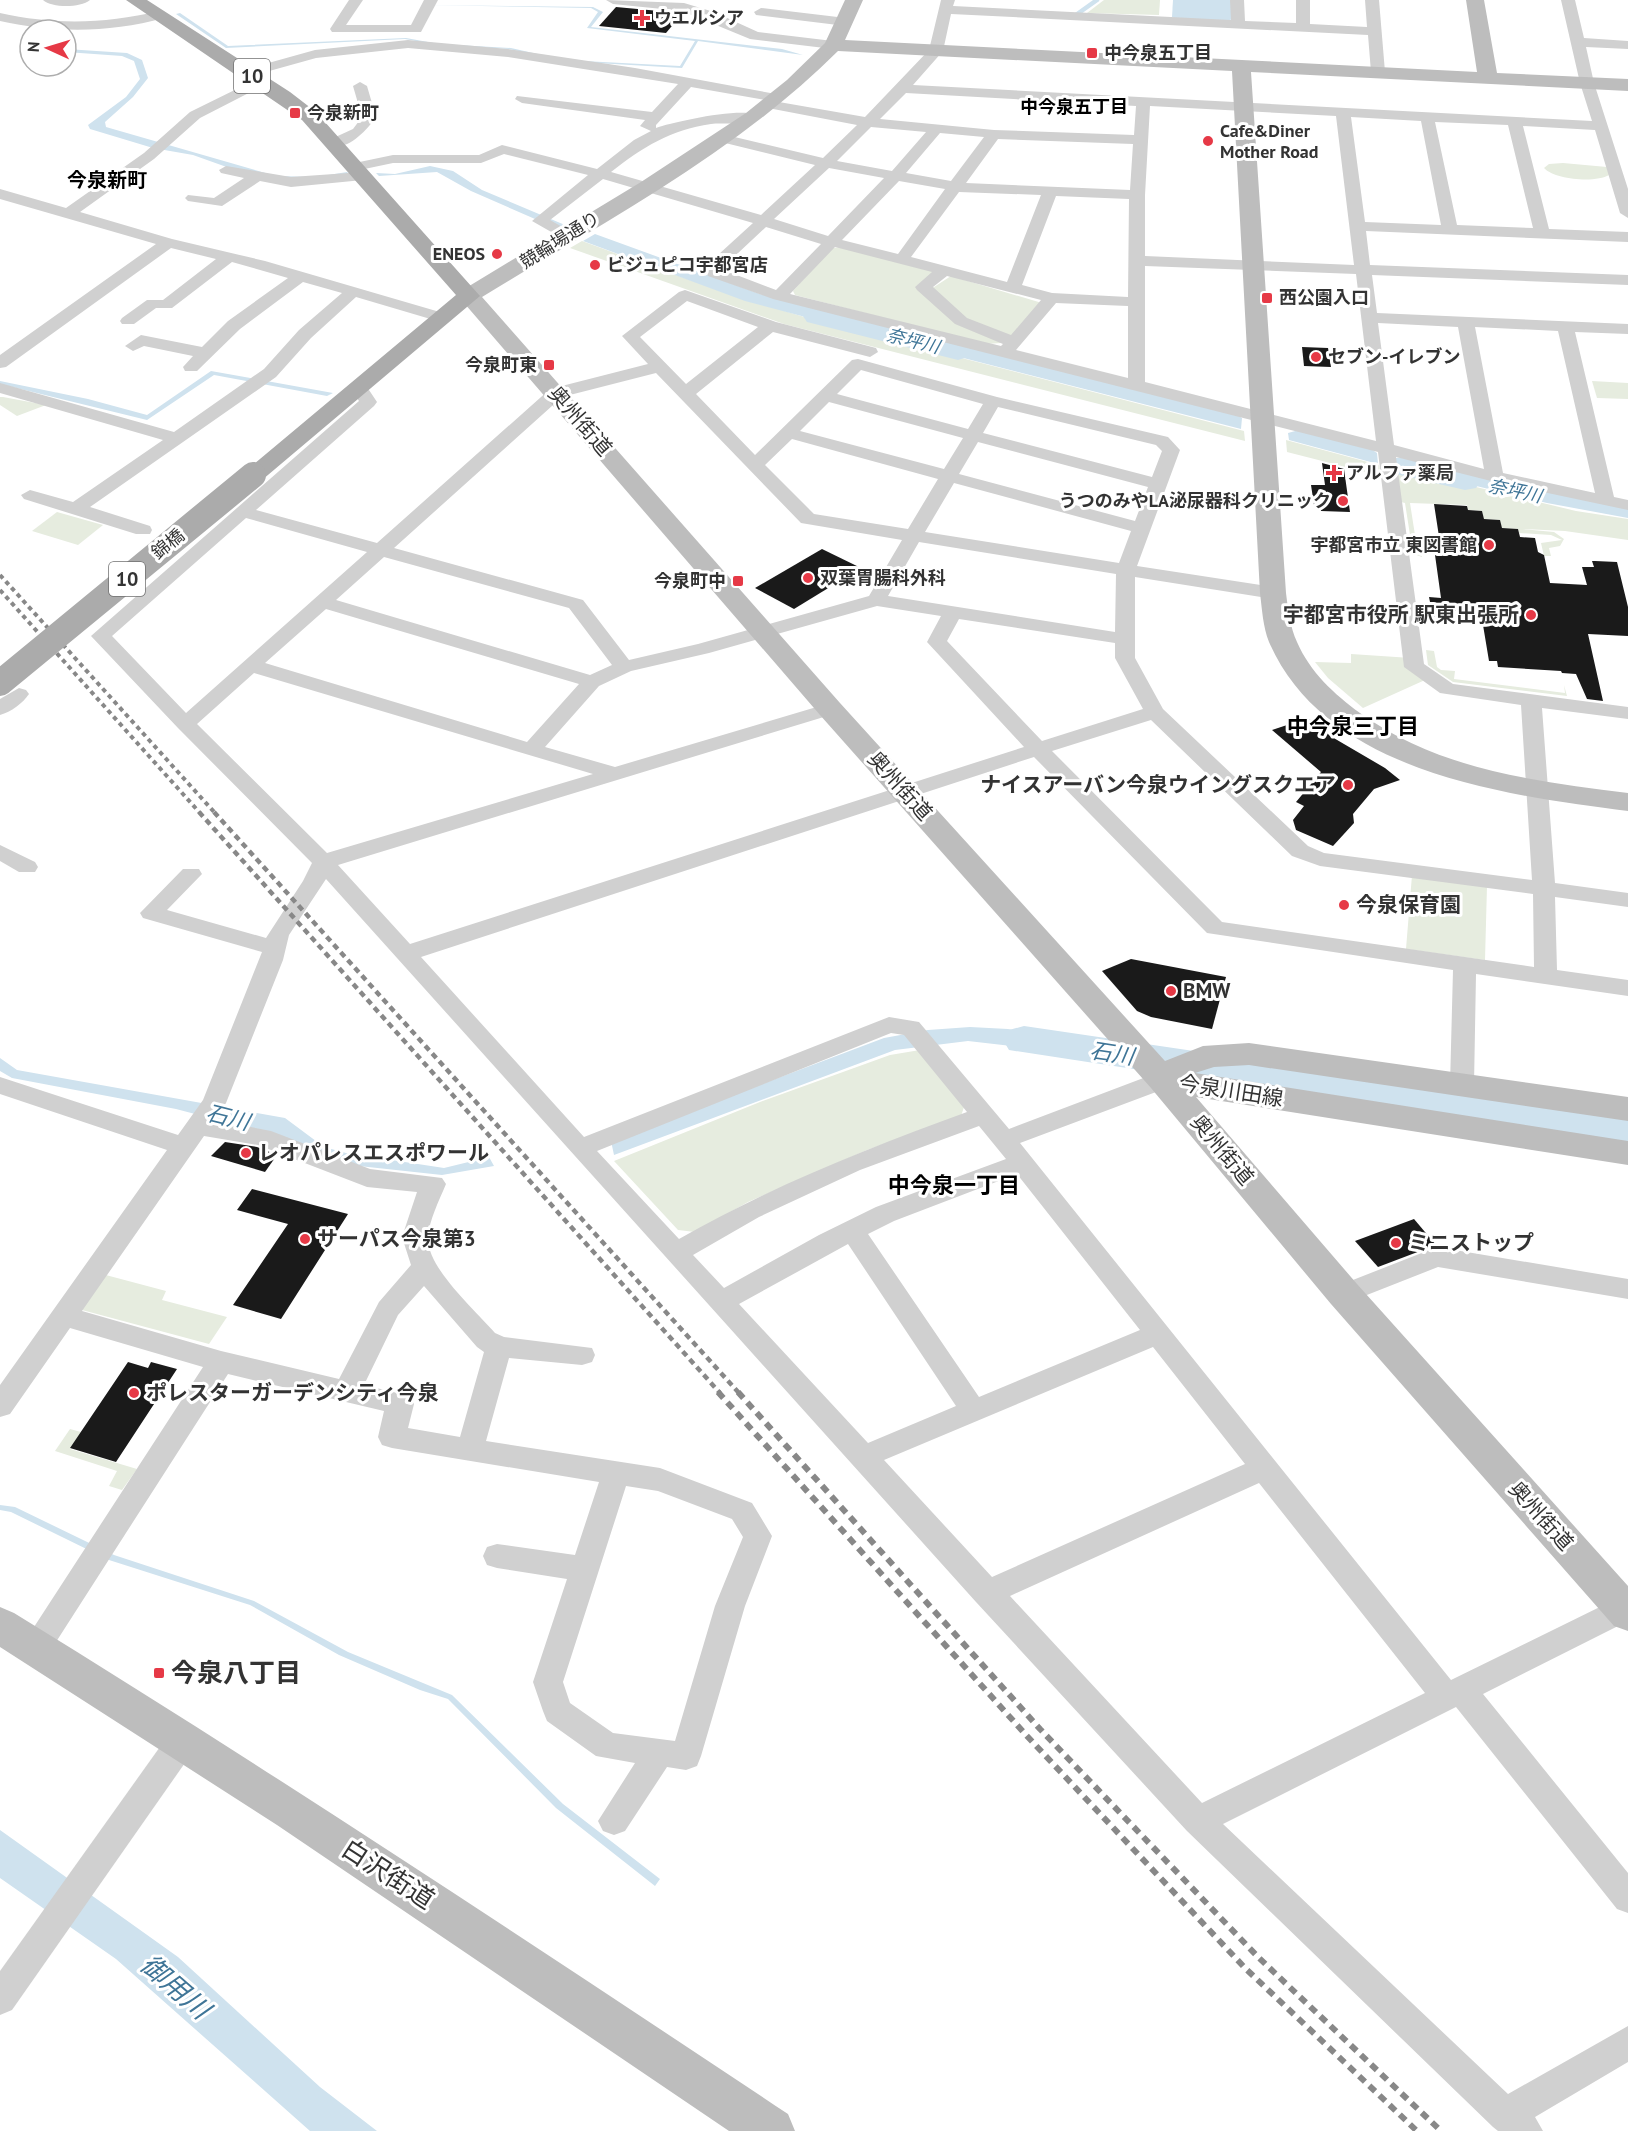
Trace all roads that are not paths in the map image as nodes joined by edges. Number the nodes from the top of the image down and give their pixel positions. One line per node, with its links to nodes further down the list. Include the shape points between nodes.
1 (50, 0): 2 (street)
2 (83, 0)
3 (135, 0): 16 (main road, 奥州街道 / 10)
4 (356, 0): 5 (street, via 337,29 416,29)
5 (431, 0)
6 (613, 0): 26 (street, via 677,6 709,15 755,36)
7 (854, 0): 19 (street, 競輪場通り)
8 (1083, 0): 17 (street)
9 (1237, 0): 20 (street)
10 (1303, 0): 22 (street)
11 (1372, 0): 23 (street)
12 (1475, 0): 32 (street)
13 (1568, 0): 25 (street)
14 (947, 5): 17 (street); 28 (street)
15 (761, 12): 19 (street)
16 (159, 15): 21 (street, via 130,24); 31 (main road, 奥州街道 / 10)
17 (1064, 16): 20 (street, via 1167,16)
18 (0, 17): 21 (street)
19 (846, 22): 26 (street, 競輪場通り)
20 (1238, 24): 22 (street)
21 (86, 26): 24 (street)
22 (1303, 27): 23 (street)
23 (1375, 31): 30 (street)
24 (78, 34)
25 (1578, 42): 27 (street); 34 (street)
26 (833, 45): 28 (street); 40 (street, 競輪場通り)
27 (1628, 45)
28 (936, 51): 29 (street); 37 (street)
29 (1241, 65): 30 (street); 41 (street)
30 (1378, 72): 32 (street)
31 (254, 77): 33 (street, via 315,54 408,44 508,53); 53 (main road, 奥州街道 / 10, via 309,116); 67 (street, via 195,115 149,156)
32 (1488, 78): 34 (street)
33 (688, 82): 40 (street); 43 (street)
34 (1587, 83): 36 (street); 47 (street)
35 (360, 86): 53 (street, via 369,117 358,132)
36 (1628, 86)
37 (902, 89): 39 (street); 46 (street)
38 (522, 99): 43 (street)
39 (1143, 102): 41 (street); 52 (street)
40 (766, 107): 46 (street); 49 (street); 51 (street, 競輪場通り)
41 (1242, 107): 42 (street); 79 (street)
42 (1342, 112): 44 (street); 69 (street)
43 (654, 117): 49 (street, via 647,126)
44 (1427, 117): 45 (street); 70 (street)
45 (1514, 121): 47 (street); 71 (street)
46 (867, 122): 48 (street); 54 (street)
47 (1601, 126): 66 (street)
48 (937, 128): 50 (street); 58 (street)
49 (661, 131): 57 (street, via 639,143)
50 (994, 134): 52 (street); 61 (street)
51 (722, 138): 54 (street); 60 (street, 競輪場通り)
52 (1141, 140): 64 (street)
53 (334, 143): 56 (main road, 奥州街道 / 10)
54 (826, 163): 58 (street); 68 (street)
55 (226, 170): 59 (street)
56 (359, 171): 57 (street, via 393,159 481,159 502,149); 59 (street, via 291,182); 86 (main road, 奥州街道 / 10)
57 (600, 175): 60 (street); 72 (street, via 540,221)
58 (895, 176): 61 (street); 74 (street)
59 (255, 177): 65 (street, via 217,203)
60 (648, 186): 68 (street); 72 (street, 競輪場通り)
61 (957, 186): 62 (street); 77 (street)
62 (1050, 191): 64 (street); 84 (street)
63 (0, 194): 67 (street)
64 (1137, 195): 78 (street)
65 (193, 198)
66 (1628, 213)
67 (68, 214): 75 (street)
68 (764, 221): 74 (street); 87 (street, via 713,268 714,273)
69 (1357, 226): 70 (street); 81 (street)
70 (1450, 230): 71 (street)
71 (1542, 234): 73 (street)
72 (567, 236): 86 (street, 競輪場通り)
73 (1628, 237)
74 (832, 242): 77 (street); 87 (street)
75 (168, 243): 76 (street); 102 (street)
76 (229, 257): 82 (street); 92 (street, via 166,305 153,303)
77 (902, 259): 80 (street)
78 (1139, 261): 79 (street); 89 (street)
79 (1252, 266): 81 (street); 112 (street)
80 (945, 270): 84 (street); 99 (street, via 922,287 961,321)
81 (1362, 270): 83 (street); 91 (street)
82 (301, 276): 85 (street); 100 (street, via 234,325)
83 (1628, 280)
84 (1013, 288): 88 (street)
85 (354, 291): 90 (street); 115 (street, via 304,334 270,373)
86 (469, 296): 90 (main road, 競輪場通り / 10); 108 (street, 奥州街道)
87 (779, 296): 95 (street)
88 (1052, 298): 89 (street); 99 (street)
89 (1138, 302): 105 (street)
90 (444, 318): 107 (main road, 競輪場通り / 10)
91 (1368, 318): 93 (street); 116 (street)
92 (128, 321)
93 (1466, 322): 96 (street); 120 (street)
94 (770, 326): 101 (street); 104 (street, via 685,295 630,336); 109 (street)
95 (896, 326): 99 (street); 101 (street)
96 (1564, 326): 97 (street); 123 (street)
97 (1628, 329)
98 (133, 346): 100 (street, via 141,340)
99 (1009, 348): 105 (street)
100 (205, 353): 103 (street)
101 (864, 358): 110 (street); 111 (street)
102 (0, 363)
103 (191, 367)
104 (658, 367): 108 (street); 109 (street)
105 (1136, 386): 112 (street)
106 (0, 388): 115 (street)
107 (358, 388): 118 (main road, 競輪場通り / 10); 126 (street, via 368,402)
108 (556, 393): 130 (street); 136 (street, 奥州街道)
109 (685, 394): 117 (street)
110 (825, 396): 113 (street); 114 (street)
111 (993, 401): 114 (street); 121 (street, via 1162,441 1171,450)
112 (1264, 417): 116 (street); 132 (street)
113 (788, 433): 117 (street); 119 (street)
114 (972, 436): 119 (street); 121 (street)
115 (175, 438): 125 (street)
116 (1384, 449): 120 (street); 142 (street, via 1414,667 1447,689)
117 (756, 465): 129 (street, via 808,519)
118 (254, 475): 141 (main road, 錦橋 / 10, bridge)
119 (948, 476): 127 (street); 129 (street)
120 (1495, 477): 123 (street)
121 (1157, 484): 127 (street)
122 (30, 495): 125 (street)
123 (1606, 502): 124 (street)
124 (1628, 505)
125 (76, 509): 128 (street)
126 (244, 512): 130 (street); 147 (street, via 100,636)
127 (1140, 528): 131 (street)
128 (143, 530)
129 (912, 536): 131 (street); 133 (street)
130 (378, 549): 134 (street); 139 (street, via 576,604)
131 (1126, 570): 132 (street); 137 (street)
132 (1273, 593): 151 (street, via 1278,625 1292,658 1307,681 1335,707 1376,736 1430,761 1467,775)
133 (876, 600): 135 (street); 136 (street)
134 (320, 601): 138 (street); 140 (street)
135 (953, 612): 137 (street); 148 (street, via 937,642)
136 (763, 632): 139 (street); 144 (street, 奥州街道)
137 (1125, 639): 145 (street, via 1125,658)
138 (249, 665): 147 (street); 149 (street)
139 (624, 667): 140 (street)
140 (592, 682): 149 (street)
141 (9, 689): 143 (street)
142 (1530, 700): 146 (street); 151 (street)
143 (0, 709)
144 (830, 709): 150 (street); 152 (street, 奥州街道)
145 (1155, 712): 148 (street); 158 (street, via 1300,851 1320,859)
146 (1628, 713)
147 (185, 724): 155 (street)
148 (1038, 748): 152 (street); 162 (street, via 1215,928)
149 (531, 750): 150 (street)
150 (617, 774): 155 (street)
151 (1536, 789): 153 (street); 158 (street)
152 (904, 792): 161 (street); 165 (street, 奥州街道)
153 (1628, 802)
154 (0, 852): 156 (street)
155 (323, 862): 160 (street, via 278,935); 161 (street)
156 (27, 867)
157 (191, 874): 160 (street, via 151,913)
158 (1544, 889): 159 (street); 163 (street)
159 (1628, 900)
160 (275, 948): 170 (street, via 214,1103)
161 (405, 954): 173 (street)
162 (1465, 966): 163 (street); 167 (street)
163 (1546, 976): 164 (street)
164 (1628, 988)
165 (1162, 1080): 167 (street, 今泉川田線, via 1179,1065 1222,1053); 171 (street); 174 (street, 今泉川田線); 180 (street, 奥州街道)
166 (0, 1085): 172 (street)
167 (1462, 1085): 168 (street, 今泉川田線)
168 (1628, 1109)
169 (983, 1115): 171 (street); 173 (street, via 910,1028 889,1025); 177 (street, via 851,1164 750,1210)
170 (199, 1126): 172 (street); 178 (street, via 262,1137 367,1178 433,1184 414,1240)
171 (1004, 1140): 175 (street)
172 (185, 1147): 182 (street)
173 (580, 1148): 177 (street)
174 (1628, 1153)
175 (1022, 1163): 176 (street); 183 (street)
176 (852, 1230): 181 (street); 189 (street)
177 (677, 1252): 181 (street)
178 (424, 1268): 184 (street, via 486,1340); 187 (street, via 388,1309)
179 (1628, 1289): 180 (street, via 1437,1257)
180 (1344, 1294): 197 (street, 奥州街道)
181 (723, 1301): 191 (street)
182 (65, 1316): 186 (street); 188 (street)
183 (1158, 1334): 189 (street); 192 (street)
184 (499, 1347): 185 (street); 190 (street)
185 (582, 1355)
186 (221, 1362): 187 (street); 198 (street)
187 (346, 1393): 190 (street, via 400,1404 392,1437)
188 (0, 1406)
189 (974, 1411): 191 (street)
190 (470, 1449): 193 (street)
191 (863, 1457): 196 (street)
192 (1264, 1468): 196 (street); 199 (street)
193 (616, 1472): 195 (street); 201 (street, via 660,1480 742,1511 758,1536 730,1606 686,1756)
194 (496, 1556): 195 (street)
195 (585, 1569): 201 (street, via 548,1682 558,1711 607,1746)
196 (986, 1593): 203 (street)
197 (1626, 1611): 199 (street)
198 (18, 1636): 200 (street, 白沢街道)
199 (1454, 1694): 203 (street); 204 (street)
200 (183, 1740): 205 (street); 208 (street, 白沢街道)
201 (659, 1753): 202 (street)
202 (614, 1821)
203 (1198, 1821): 207 (street)
204 (1628, 1898)
205 (0, 1999)
206 (1628, 2043): 207 (street)
207 (1515, 2123)
208 (771, 2131)

